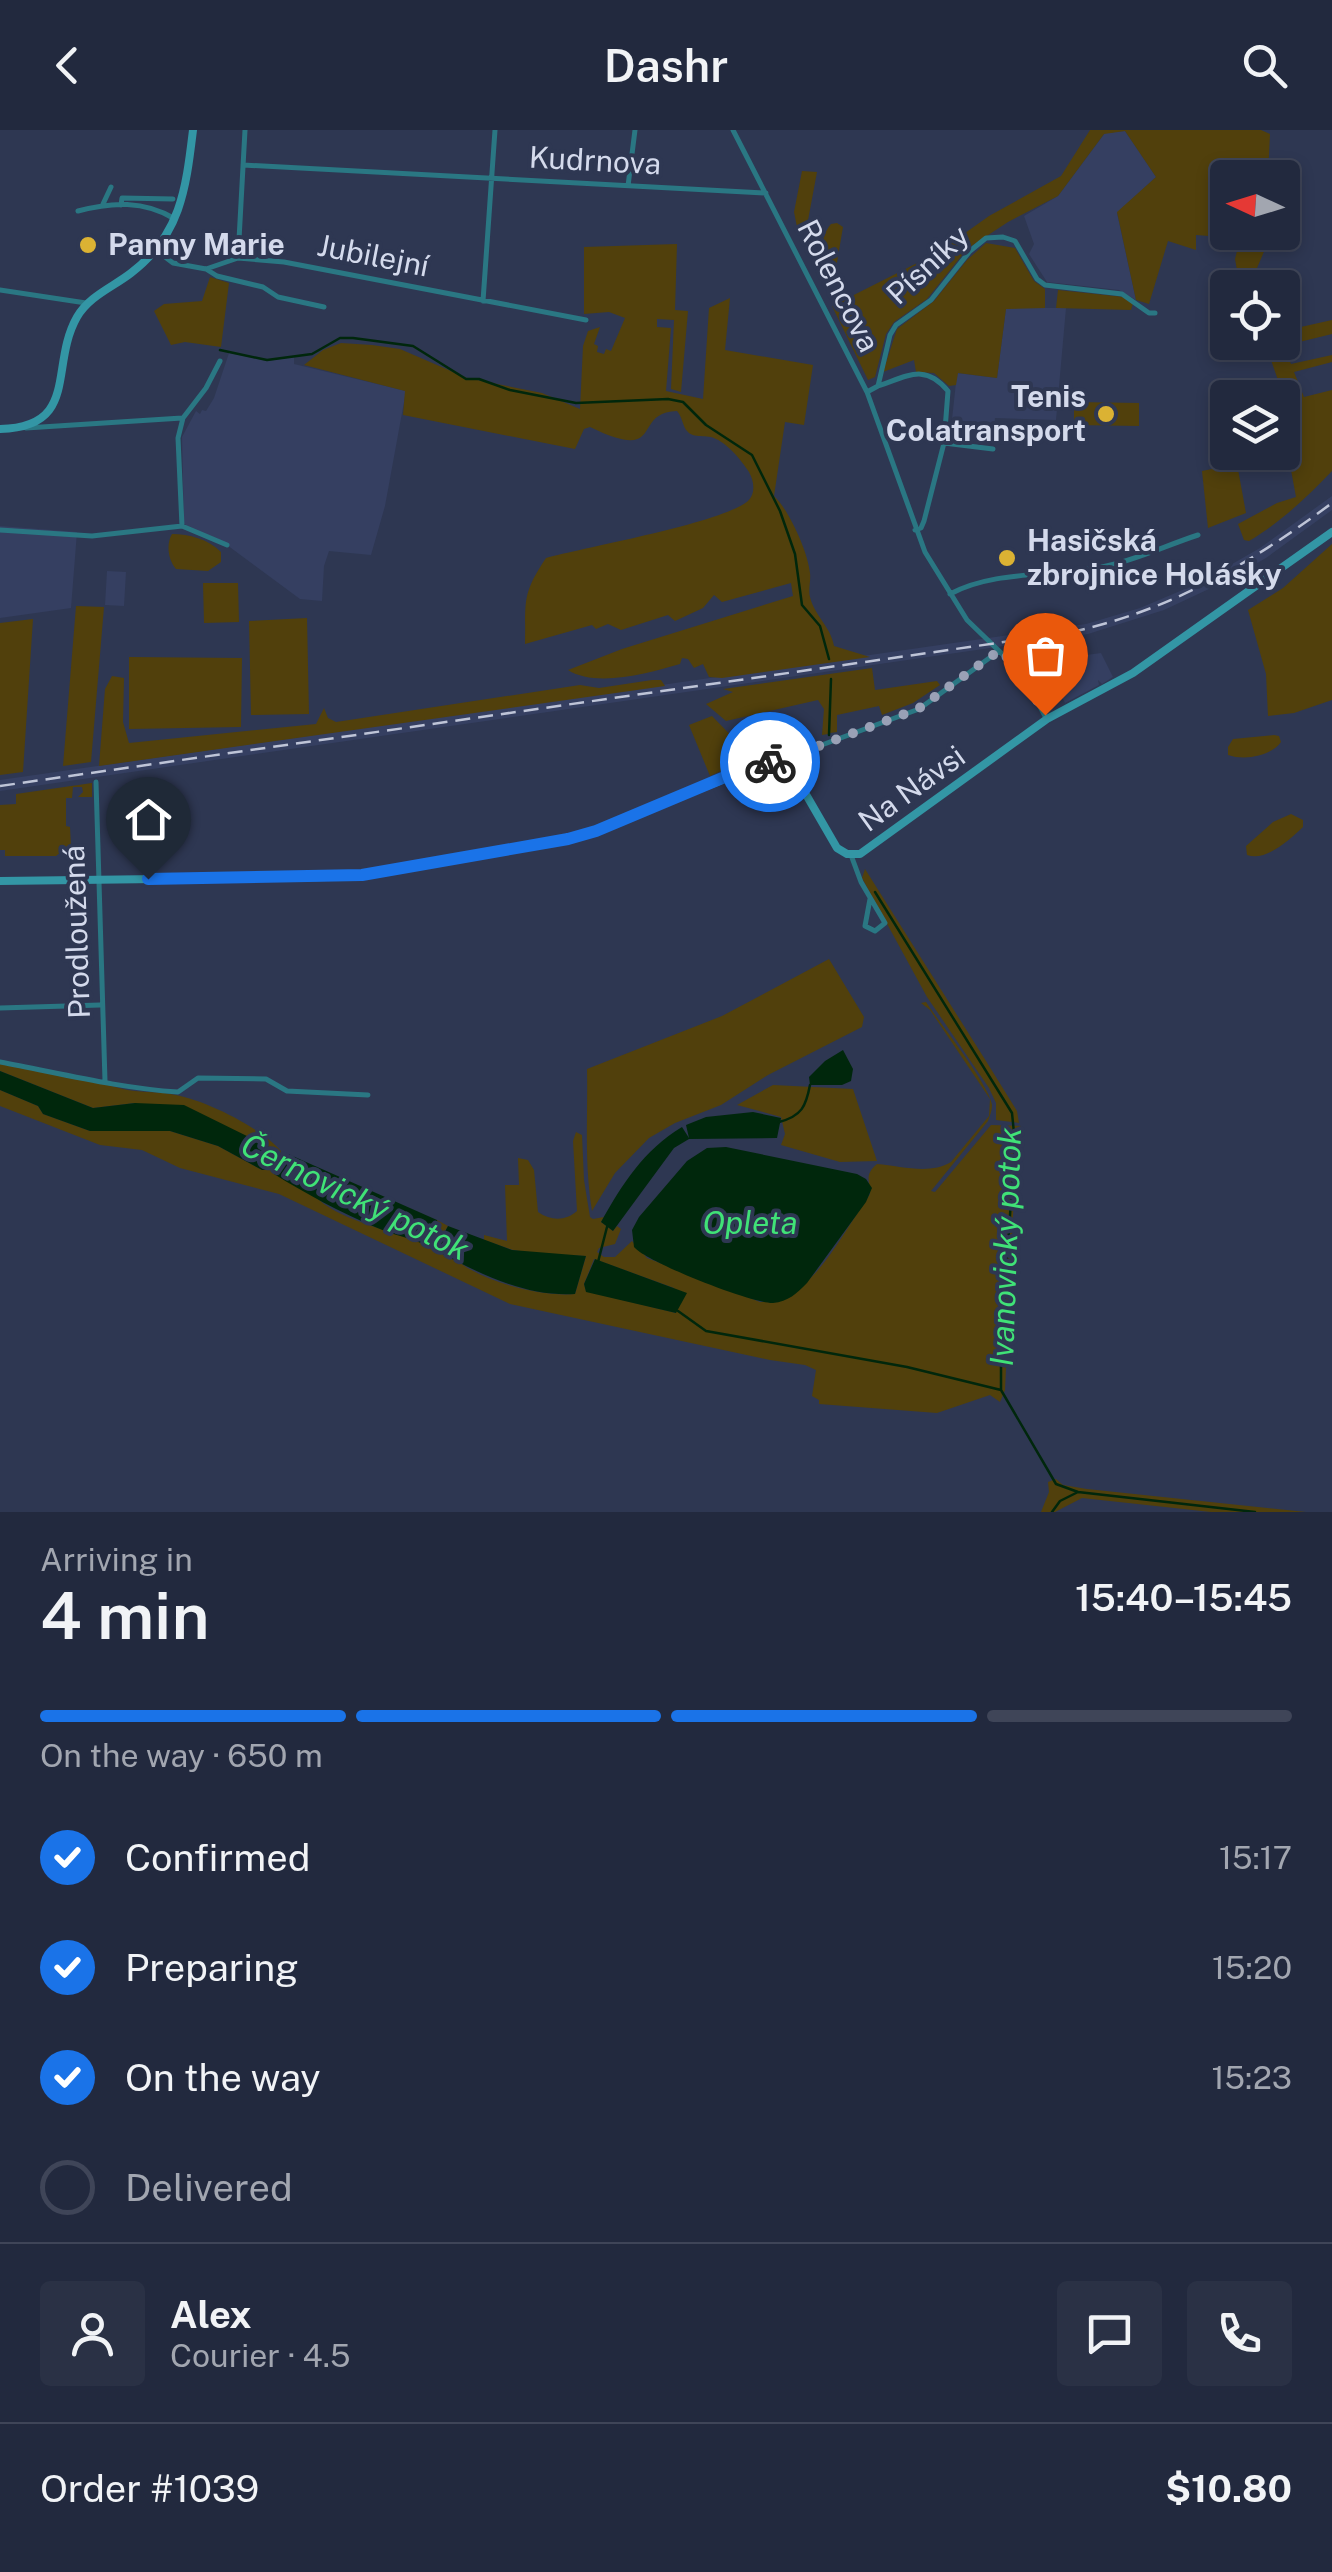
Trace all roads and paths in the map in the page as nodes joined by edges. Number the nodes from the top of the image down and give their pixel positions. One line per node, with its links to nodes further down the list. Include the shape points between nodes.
1 (194, 130): 15 (street)
2 (244, 130): 6 (street)
3 (495, 130): 7 (street)
4 (635, 130): 9 (street)
5 (733, 130): 10 (street, Rolencova)
6 (243, 165): 7 (street, Kudrnova); 17 (street)
7 (492, 178): 9 (street, Kudrnova); 20 (street)
8 (110, 186): 12 (street)
9 (628, 186): 10 (street, Kudrnova)
10 (766, 193): 27 (street, Rolencova)
11 (173, 199): 13 (street, via 122,198)
12 (103, 204): 13 (street); 14 (street)
13 (122, 205): 15 (street, via 146,206)
14 (78, 211)
15 (175, 220): 16 (street)
16 (156, 250): 18 (street, via 173,263); 21 (street)
17 (238, 258): 18 (street, Jubilejní); 20 (street, Jubilejní)
18 (206, 269): 22 (street, via 278,297)
19 (0, 290): 21 (street)
20 (482, 301): 24 (street, Jubilejní)
21 (87, 303): 29 (street, via 76,319 54,404)
22 (324, 306)
23 (1155, 312): 26 (street, Písníky, via 1122,294 1045,285 1015,242 986,238 931,300 896,326)
24 (586, 320)
25 (220, 361): 28 (street)
26 (878, 386): 27 (street); 31 (street, via 923,373 937,378 948,392)
27 (867, 392): 35 (street, Rolencova)
28 (183, 418): 29 (street); 33 (street)
29 (26, 428): 30 (street)
30 (0, 430)
31 (944, 443): 32 (street); 35 (street)
32 (992, 449)
33 (182, 526): 34 (street, via 92,536); 38 (street)
34 (0, 530)
35 (916, 530): 39 (street, Rolencova)
36 (1332, 532): 41 (street, Na Návsi, via 1133,673)
37 (1198, 534): 39 (street, via 1105,567 986,582)
38 (228, 545)
39 (950, 594): 40 (street, Rolencova)
40 (1000, 650): 41 (street, Rolencova, via 1023,674); 42 (street, via 918,709)
41 (1047, 719): 44 (street, Na Návsi)
42 (782, 764): 44 (street, via 836,848); 45 (street, via 761,762 583,835 375,873)
43 (96, 782): 45 (street, Prodloužená)
44 (851, 855): 47 (street)
45 (97, 880): 46 (street); 48 (street, Prodloužená)
46 (0, 881)
47 (870, 899): 47 (street, via 865,926 875,931 884,924)
48 (100, 1005): 49 (street); 51 (street, Prodloužená)
49 (0, 1008)
50 (0, 1062): 51 (street)
51 (105, 1080): 52 (street, via 178,1092 198,1078 266,1079 287,1091)
52 (368, 1095)

